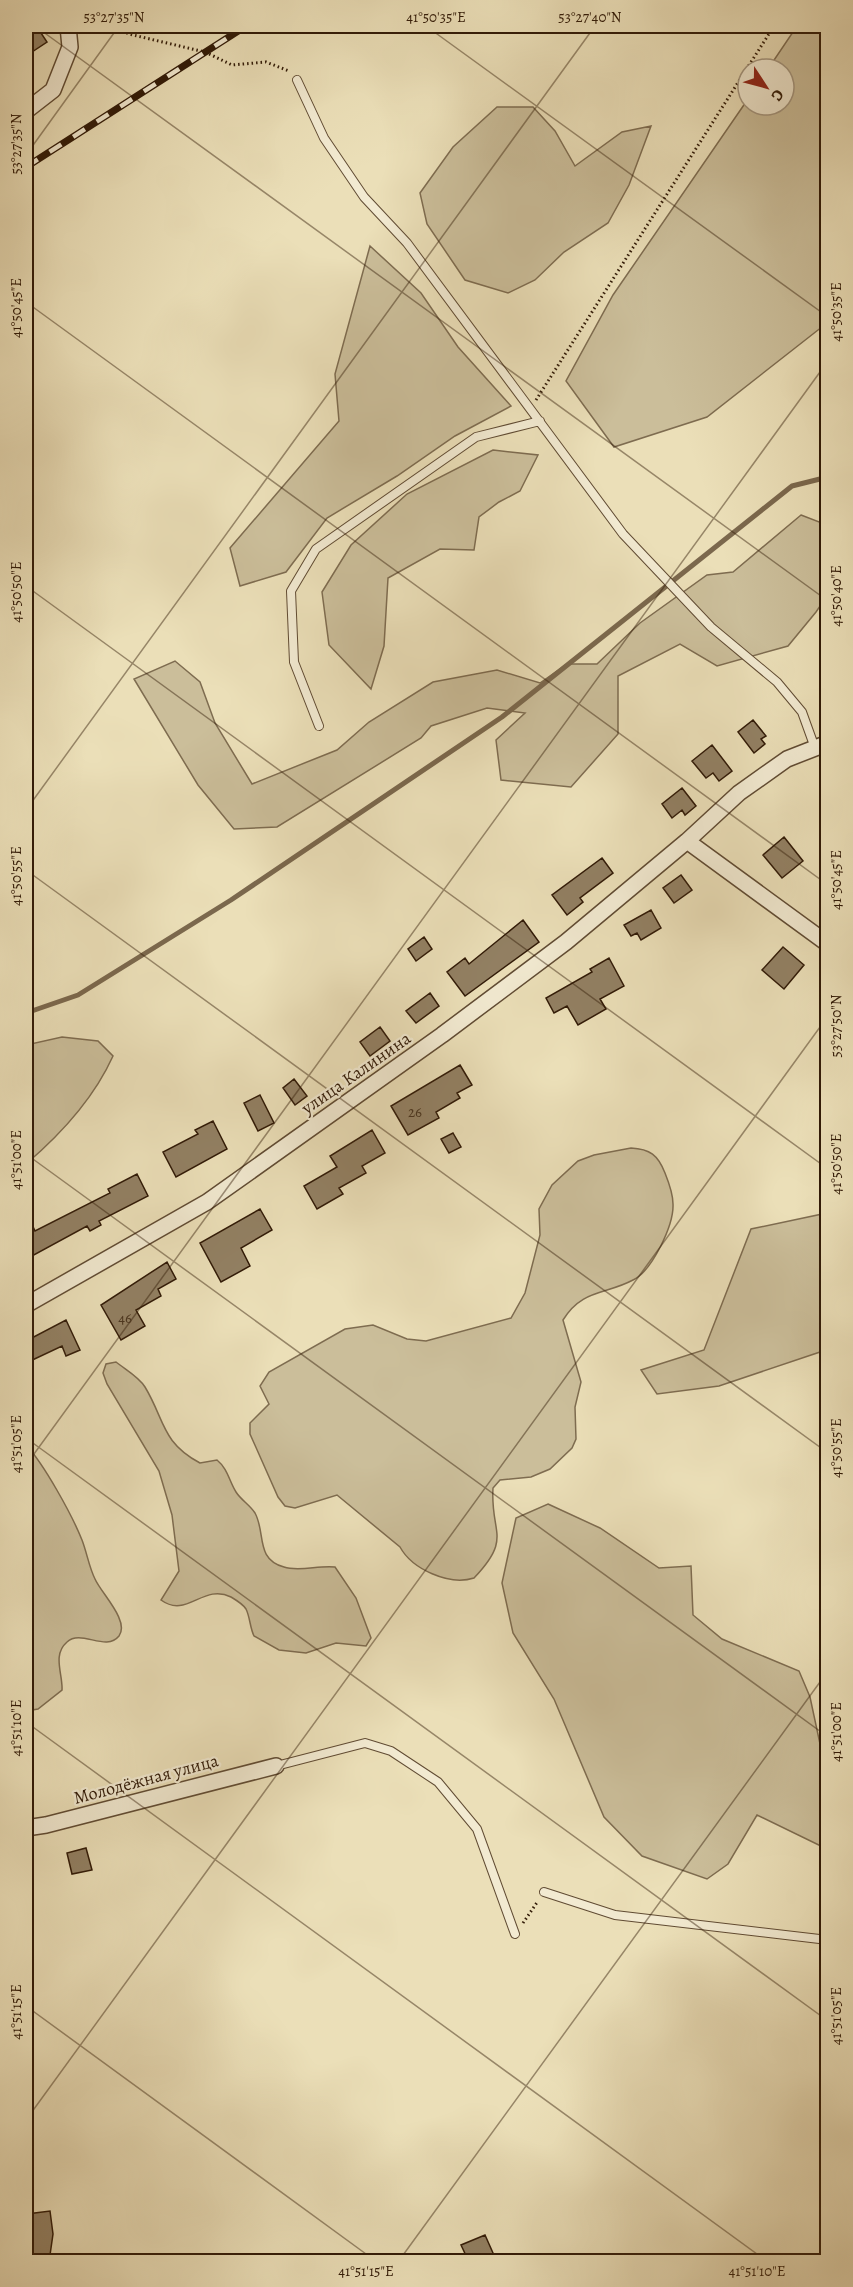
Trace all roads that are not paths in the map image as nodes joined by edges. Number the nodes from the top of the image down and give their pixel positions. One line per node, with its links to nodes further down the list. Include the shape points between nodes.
1 (68, 26): 3 (street, via 70,46 53,90)
2 (297, 80): 4 (lane, via 324,138 364,197 407,243)
3 (26, 111)
4 (540, 421): 5 (lane, via 476,437 316,549 291,591 294,662); 6 (lane, via 623,534 711,627 777,682 802,712)
5 (319, 726)
6 (821, 745): 7 (street, улица Калинина, via 787,759 739,793)
7 (687, 841): 8 (street); 9 (street, улица Калинина, via 566,942 462,1021 207,1202)
8 (828, 944)
9 (26, 1305)
10 (276, 1766): 11 (street, Молодёжная улица); 13 (lane, via 365,1743 391,1751 438,1782 477,1829)
11 (26, 1828)
12 (544, 1892): 14 (lane, via 615,1915)
13 (515, 1934)
14 (828, 1940)

